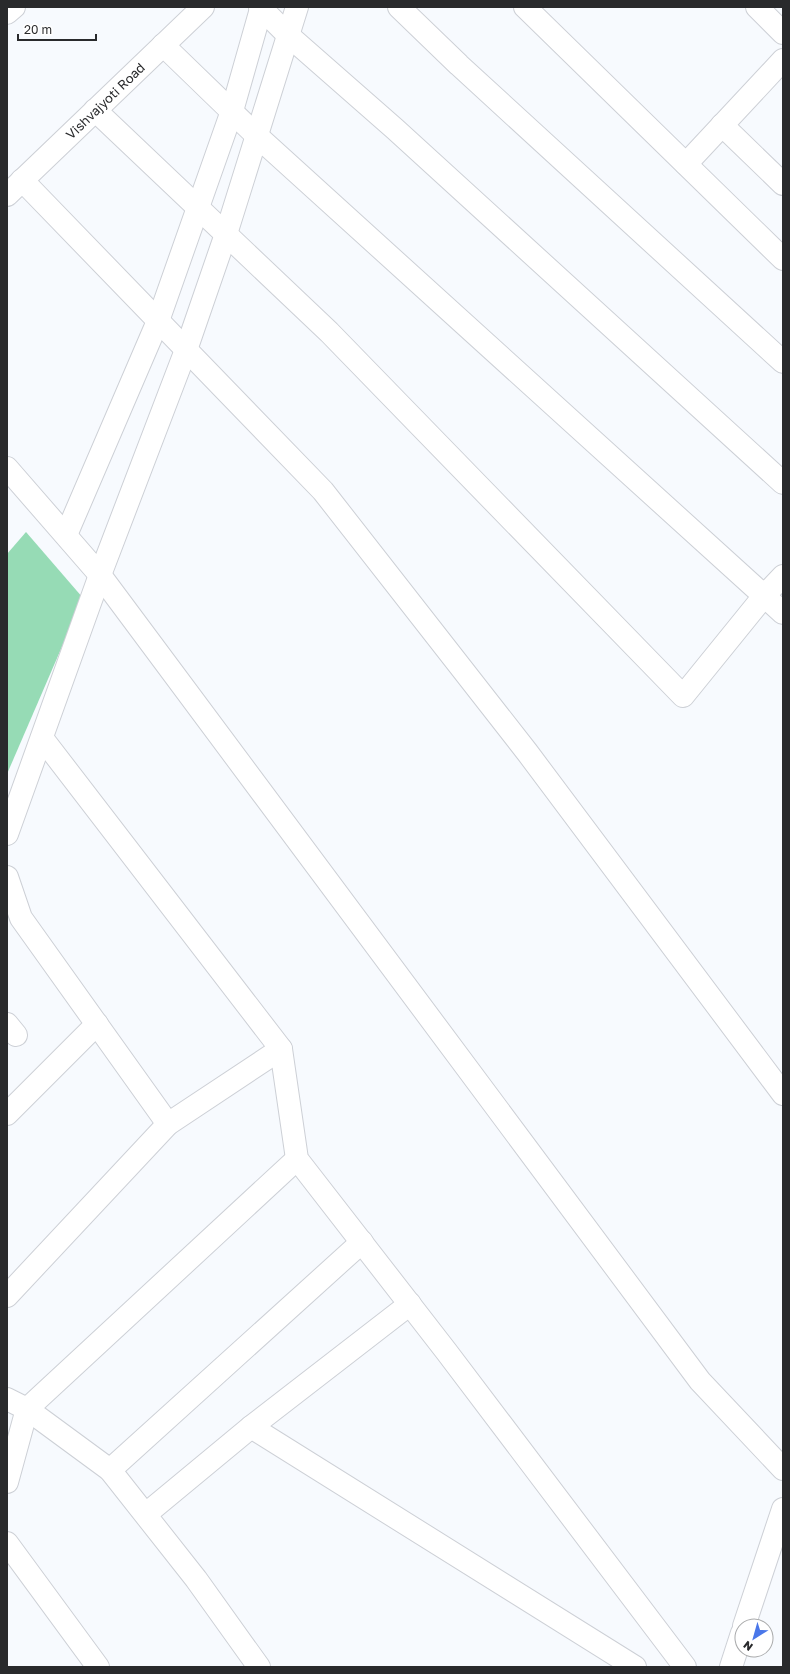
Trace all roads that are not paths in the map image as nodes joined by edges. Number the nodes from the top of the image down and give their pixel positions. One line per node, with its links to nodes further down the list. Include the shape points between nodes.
1 (14, 7): 8 (street)
2 (203, 7): 11 (street, Vishvajyoti Road)
3 (297, 7): 10 (street)
4 (399, 7): 25 (street)
5 (525, 7): 17 (street)
6 (757, 7): 9 (street)
7 (260, 8): 10 (street); 14 (street)
8 (7, 13)
9 (783, 33)
10 (289, 36): 16 (street); 27 (street)
11 (163, 45): 13 (street, Vishvajyoti Road); 14 (street)
12 (783, 60): 15 (street)
13 (95, 110): 19 (street, Vishvajyoti Road); 20 (street)
14 (232, 111): 16 (street); 20 (street)
15 (722, 125): 17 (street); 18 (street)
16 (257, 136): 21 (street); 31 (street)
17 (686, 164): 22 (street)
18 (783, 184)
19 (15, 188): 23 (street)
20 (197, 208): 21 (street); 23 (street)
21 (226, 234): 24 (street); 31 (street, via 329,332 684,696)
22 (783, 259)
23 (158, 321): 24 (street); 28 (street)
24 (186, 350): 29 (street); 38 (street, via 323,491 527,752)
25 (783, 362)
26 (10, 478): 28 (street)
27 (783, 483)
28 (66, 535): 29 (street)
29 (100, 575): 33 (street); 48 (street, via 700,1381)
30 (783, 576): 31 (street)
31 (764, 596): 32 (street)
32 (783, 613)
33 (42, 738): 34 (street); 37 (street)
34 (7, 834)
35 (7, 877): 36 (street, via 21,918)
36 (97, 1024): 39 (street); 40 (street)
37 (281, 1049): 40 (street); 41 (street)
38 (783, 1094)
39 (7, 1114)
40 (168, 1124): 43 (street)
41 (297, 1159): 42 (street); 46 (street)
42 (362, 1242): 44 (street); 49 (street)
43 (7, 1296)
44 (410, 1304): 47 (street); 58 (street)
45 (7, 1399): 46 (street)
46 (27, 1409): 49 (street); 50 (street)
47 (251, 1427): 52 (street); 57 (street)
48 (783, 1469)
49 (110, 1470): 52 (street)
50 (7, 1482)
51 (783, 1509): 54 (street)
52 (146, 1514): 56 (street)
53 (7, 1543): 55 (street)
54 (747, 1618)
55 (98, 1667)
56 (259, 1667)
57 (635, 1667)
58 (685, 1667)

